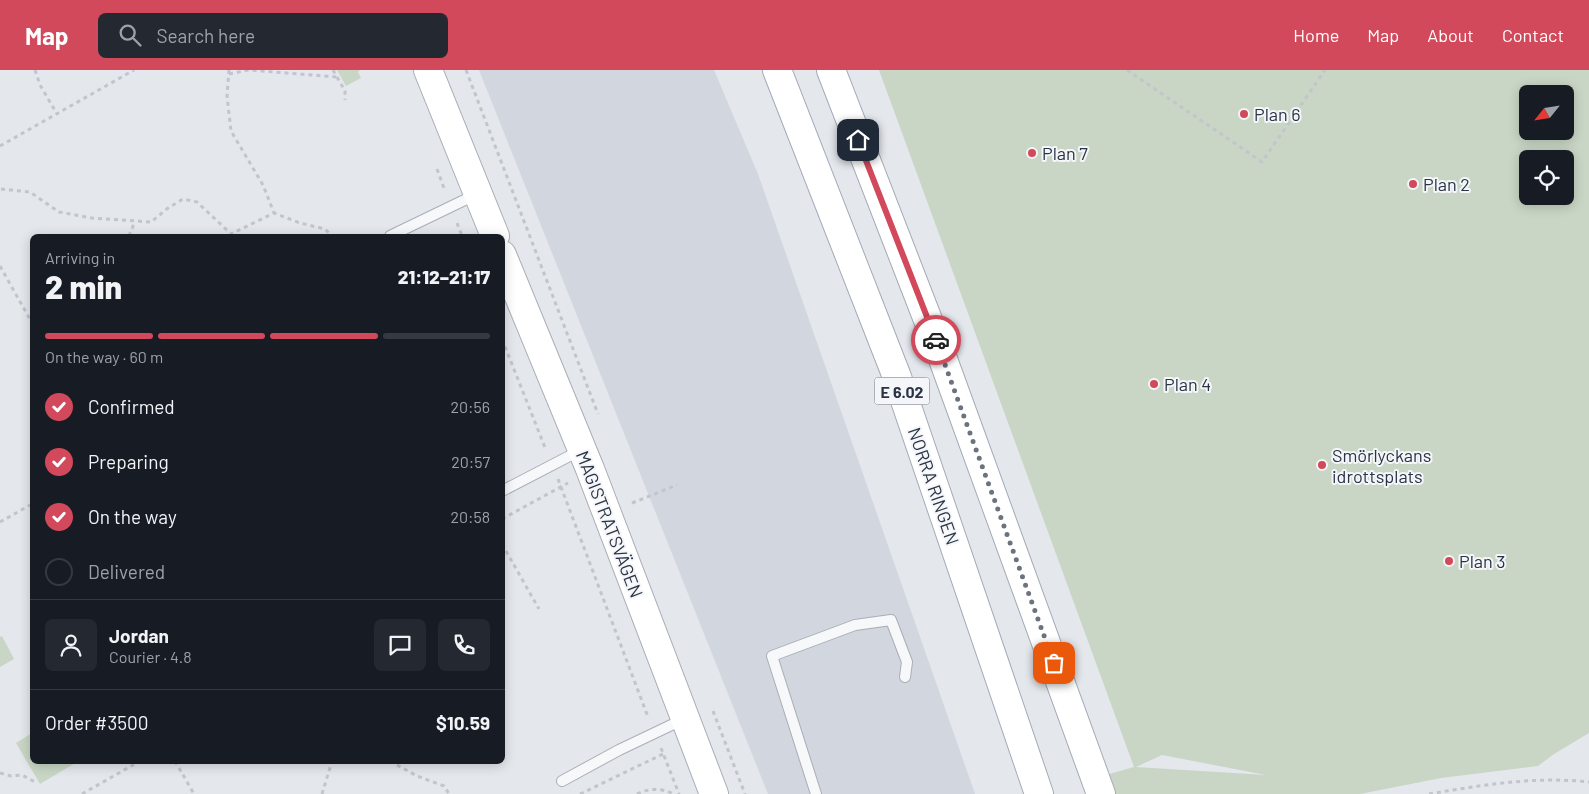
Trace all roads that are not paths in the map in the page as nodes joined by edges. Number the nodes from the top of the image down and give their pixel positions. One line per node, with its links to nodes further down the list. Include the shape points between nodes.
1 (428, 70): 4 (main road)
2 (777, 70): 15 (main road, NORRA RINGEN / E 6.02, via 897,377)
3 (831, 70): 16 (main road, E 6.02, via 943,360)
4 (478, 194): 5 (lane); 6 (main road)
5 (394, 234)
6 (494, 234)
7 (505, 262): 8 (main road, MAGISTRATSVÄGEN)
8 (586, 459): 9 (lane, via 552,465); 11 (main road, MAGISTRATSVÄGEN)
9 (505, 489)
10 (904, 677): 14 (lane, via 908,662 890,620 855,625 772,656)
11 (685, 719): 12 (lane); 13 (main road, MAGISTRATSVÄGEN)
12 (562, 781)
13 (714, 794)
14 (816, 794)
15 (1040, 794)
16 (1101, 794)

